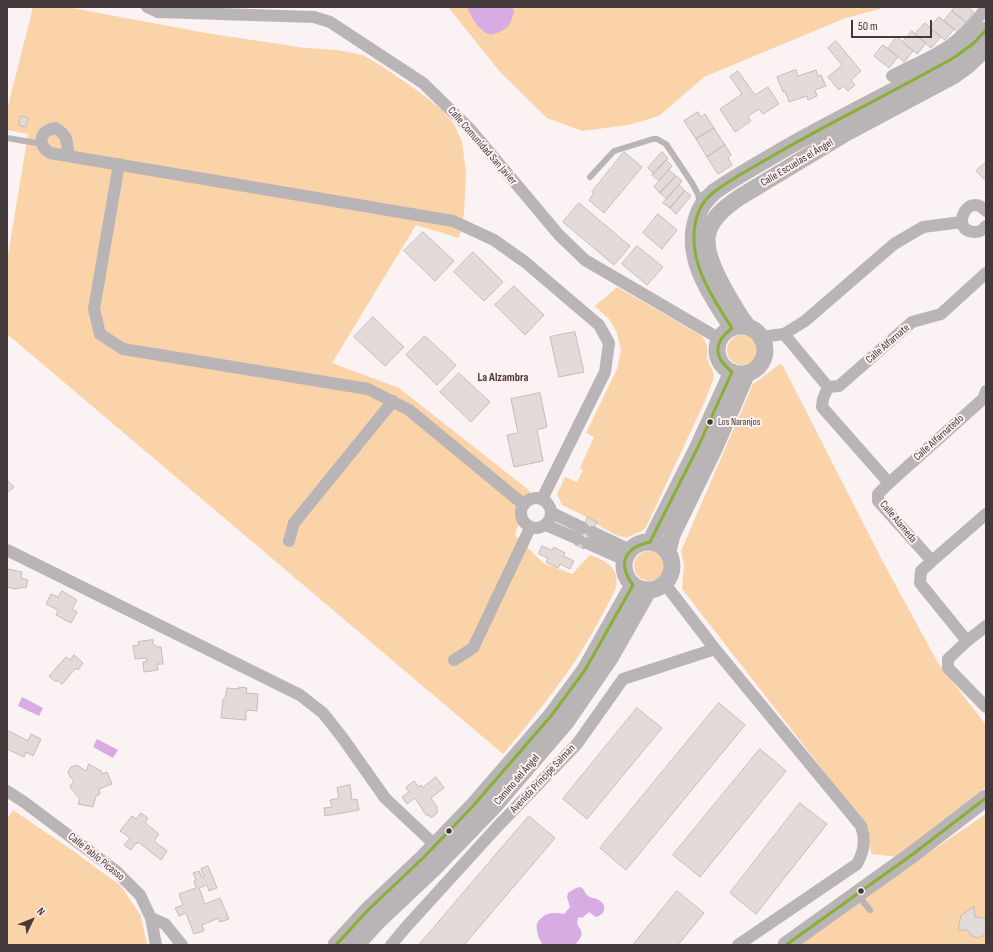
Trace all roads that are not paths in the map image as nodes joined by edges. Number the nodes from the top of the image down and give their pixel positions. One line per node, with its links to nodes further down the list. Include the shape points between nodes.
1 (147, 7): 16 (street, Calle Comunidad San Javier, via 158,12 314,17 330,22 423,82 470,129 559,235 585,260)
2 (986, 8): 5 (street, via 966,31 948,46)
3 (986, 30): 11 (street, Calle Escuelas el Ángel, via 955,57 807,136 713,193)
4 (986, 48): 16 (street, Calle Escuelas el Ángel, via 953,76 846,133 727,205 719,213 708,231 708,257 739,316)
5 (892, 76)
6 (7, 138): 7 (lane)
7 (42, 144): 8 (street, via 50,153); 8 (street, via 42,137 54,128 63,133)
8 (69, 156): 9 (street)
9 (119, 164): 21 (street, via 94,310 100,334 123,349 368,389); 23 (street, via 453,221 494,240 525,262 599,325 609,343 605,372)
10 (590, 177): 11 (lane, via 614,151 658,139 666,144 692,183 698,194)
11 (700, 207): 16 (street, Calle Escuelas el Ángel, via 693,231 696,262 701,277)
12 (986, 210): 13 (street, via 972,206 962,215)
13 (962, 222): 14 (street, via 971,232); 17 (street, via 923,227 894,244 805,321)
14 (985, 229)
15 (986, 273): 19 (street, Calle Alfarnate, via 940,314 912,322 839,386)
16 (740, 333): 17 (street); 18 (street, via 717,348 724,366); 18 (street, via 764,344 765,352 760,366 754,371)
17 (784, 334): 19 (street)
18 (739, 373): 30 (street); 32 (street, via 714,449 672,535)
19 (828, 386): 22 (street, Calle Alameda, via 822,407)
20 (986, 392): 22 (street, Calle Alfarnatedo, via 983,399)
21 (394, 401): 24 (street, via 409,410); 29 (street, via 294,523)
22 (890, 483): 34 (street, Calle Alameda, via 878,494 878,501)
23 (542, 499): 24 (street, via 532,498); 25 (street, via 547,502)
24 (523, 504): 28 (street, via 520,512 522,522)
25 (552, 513): 27 (street); 33 (street, via 588,530)
26 (986, 514): 34 (street)
27 (546, 525): 28 (street, via 538,529); 33 (street, via 582,541)
28 (530, 528): 40 (street, via 473,648)
29 (289, 541)
30 (650, 542): 32 (street, via 663,546); 33 (street, via 639,543)
31 (7, 550): 44 (street, via 300,695 323,713 385,798)
32 (668, 551): 35 (street, via 673,564 670,578)
33 (628, 555): 36 (street, via 625,573 628,579)
34 (932, 561): 38 (street, via 921,571 920,583)
35 (665, 584): 36 (street, via 657,589); 39 (street)
36 (640, 588): 44 (street, Camino del Ángel, via 551,716 510,765); 51 (street, Camino del Ángel, via 610,658 566,722 495,805)
37 (986, 626): 38 (street)
38 (968, 641): 41 (street, via 948,659 948,668)
39 (715, 649): 52 (street, Avenida Principe Salman, via 623,679 577,744 498,826); 53 (street, via 861,826 864,834 862,854 857,864)
40 (454, 660)
41 (986, 707)
42 (7, 791): 47 (street, Calle Pablo Picasso, via 116,871 140,895)
43 (986, 798): 45 (street)
44 (435, 845): 50 (street, Camino del Ángel)
45 (857, 894): 46 (lane); 54 (street)
46 (870, 910)
47 (151, 918): 48 (street, Calle Pablo Picasso); 49 (street, via 165,924)
48 (156, 945)
49 (182, 945)
50 (336, 945)
51 (356, 945)
52 (392, 945)
53 (738, 945)
54 (786, 945)

